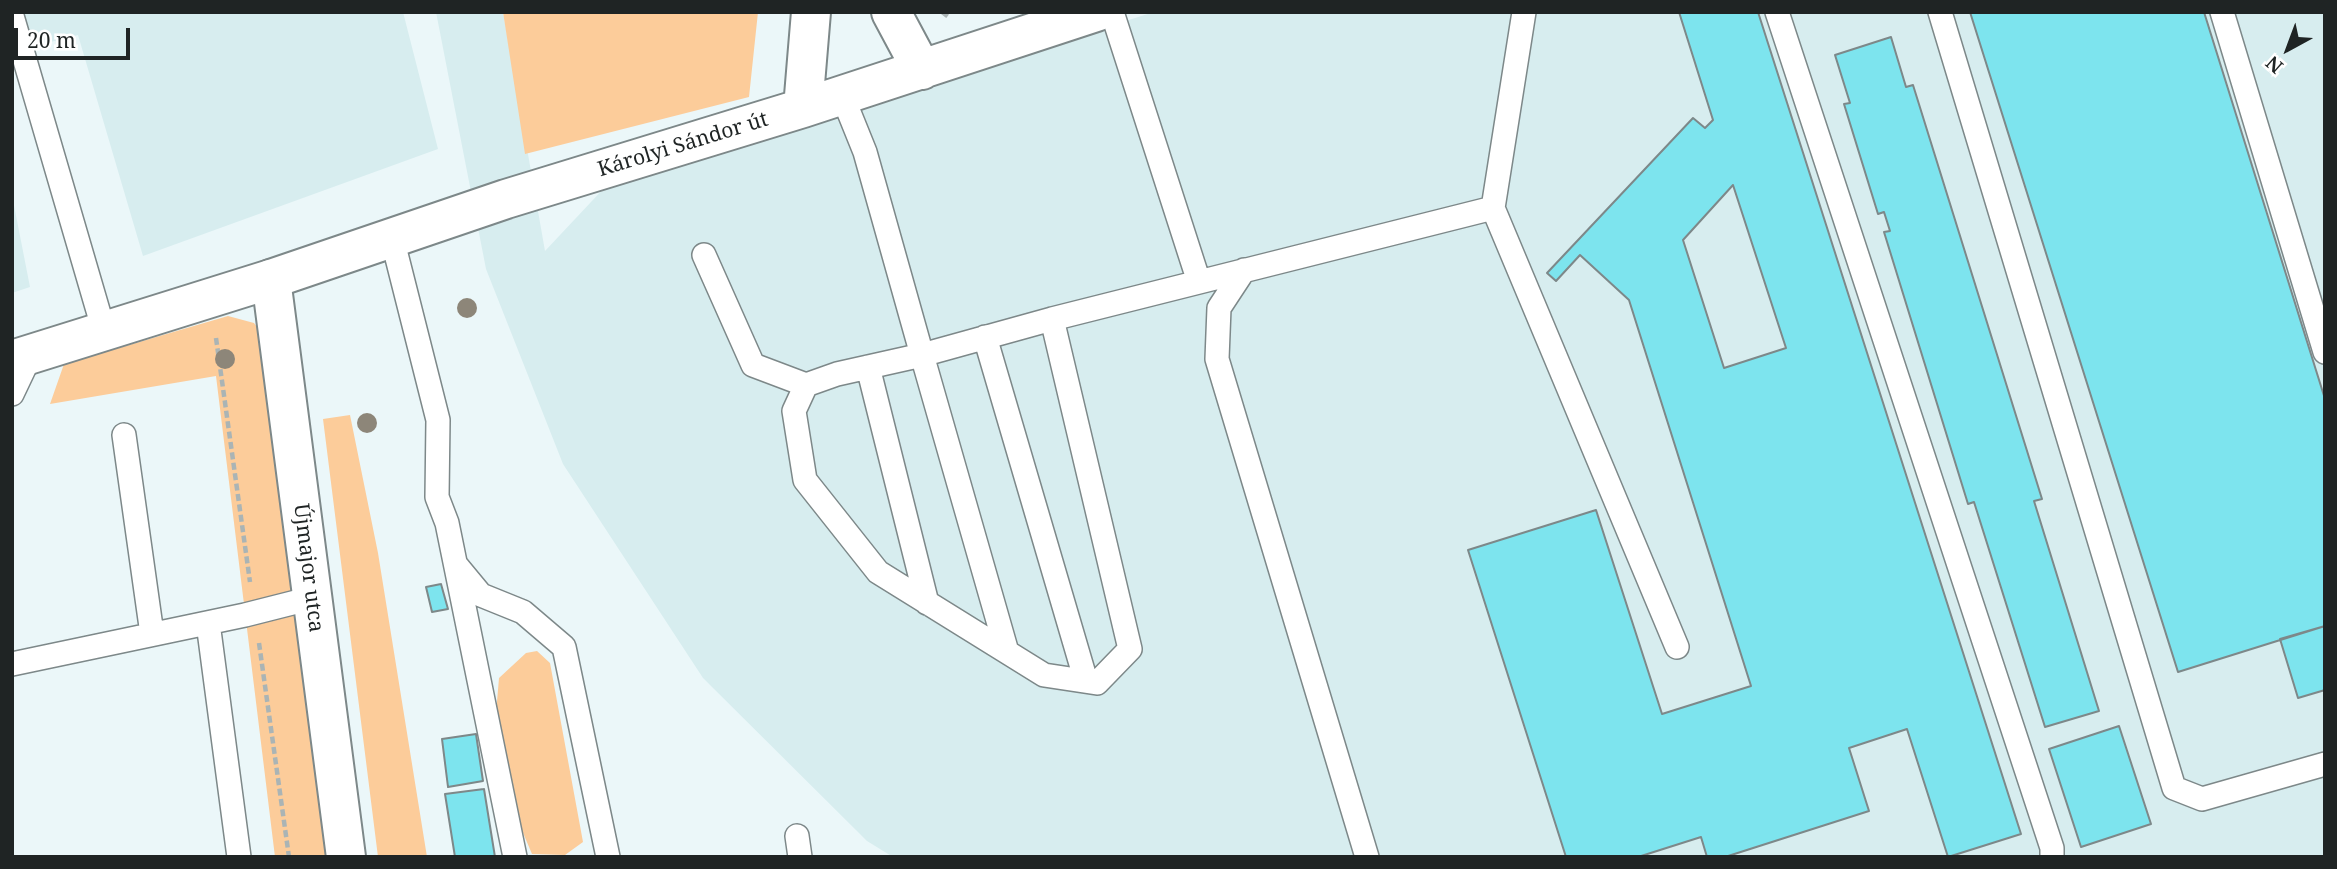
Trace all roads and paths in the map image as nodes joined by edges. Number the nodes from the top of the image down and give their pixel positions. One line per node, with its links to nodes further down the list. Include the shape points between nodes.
1 (811, 12): 12 (street)
2 (891, 12): 10 (street)
3 (1096, 12): 10 (street, Károlyi Sándor út)
4 (1112, 12): 18 (lane)
5 (1524, 12): 13 (lane)
6 (1777, 12): 47 (lane)
7 (1940, 12): 40 (lane, via 2174,788 2202,799)
8 (2222, 12): 23 (lane)
9 (12, 16): 21 (lane)
10 (922, 70): 11 (street, Károlyi Sándor út)
11 (842, 95): 12 (street, Károlyi Sándor út); 24 (lane, via 865,152)
12 (803, 108): 14 (street, Károlyi Sándor út)
13 (1493, 208): 16 (lane); 36 (lane)
14 (392, 238): 17 (street, Károlyi Sándor út); 30 (lane, via 438,420 437,498)
15 (704, 255): 27 (lane, via 753,365)
16 (1244, 271): 18 (lane); 46 (lane, via 1219,308 1217,359)
17 (271, 279): 19 (street, Károlyi Sándor út); 31 (street, Újmajor utca)
18 (1199, 282): 20 (lane)
19 (211, 298): 21 (street, Károlyi Sándor út); 33 (path)
20 (1052, 319): 22 (lane); 39 (lane, via 1130,649 1097,682)
21 (104, 331): 25 (street, Károlyi Sándor út)
22 (985, 337): 24 (lane); 39 (lane)
23 (2325, 352)
24 (922, 355): 26 (lane); 37 (lane)
25 (22, 357): 28 (lane)
26 (868, 367): 27 (lane); 32 (lane)
27 (806, 385): 32 (lane, via 794,411 805,480 878,572)
28 (12, 394)
29 (124, 435): 35 (lane)
30 (455, 564): 44 (lane); 45 (lane, via 481,595 523,612 564,647)
31 (312, 598): 33 (lane); 43 (street, Újmajor utca)
32 (927, 603): 37 (lane)
33 (255, 613): 34 (lane); 42 (path)
34 (208, 623): 35 (lane); 41 (lane)
35 (152, 635): 38 (lane)
36 (1677, 647)
37 (1007, 652): 39 (lane, via 1044,675)
38 (12, 663)
39 (1086, 681)
40 (2325, 764)
41 (239, 857)
42 (289, 857)
43 (346, 857)
44 (514, 857)
45 (608, 857)
46 (1367, 857)
47 (2052, 857)

